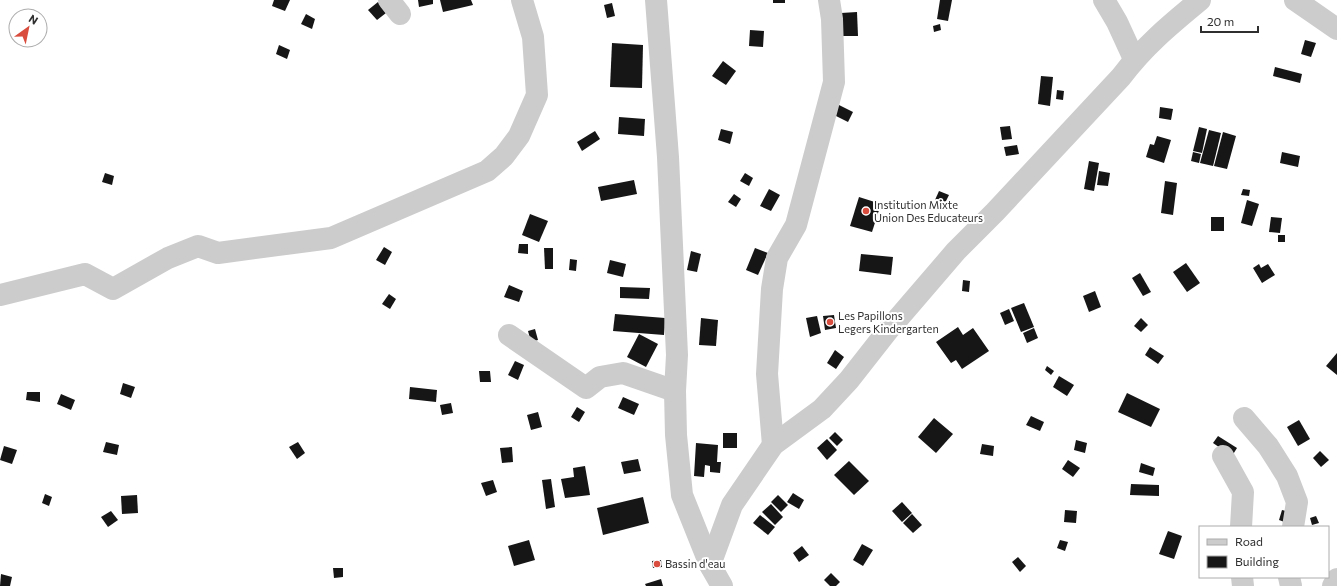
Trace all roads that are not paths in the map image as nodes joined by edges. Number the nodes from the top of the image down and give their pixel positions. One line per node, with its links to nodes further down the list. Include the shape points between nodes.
1 (522, 0): 9 (street, via 533,38 536,95 519,136 504,156 487,171 331,238 218,253 198,246 168,258 113,289 84,274)
2 (656, 0): 11 (street, via 669,172 677,355)
3 (829, 0): 13 (street, via 834,82 796,225 777,258 772,289 767,374)
4 (1104, 0): 8 (street)
5 (1200, 0): 8 (street, via 1157,35)
6 (1295, 0): 7 (street)
7 (1337, 29)
8 (1134, 59): 13 (street, via 1121,77 956,251 822,409)
9 (0, 295)
10 (509, 335): 11 (street, via 586,388 600,377 624,373)
11 (675, 391): 17 (street, via 682,495)
12 (1244, 418): 16 (street, via 1268,446 1287,476 1297,502)
13 (773, 445): 17 (street, via 732,505)
14 (1223, 456): 15 (street, via 1243,492)
15 (1242, 526)
16 (1293, 526)
17 (710, 565): 19 (street)
18 (1337, 579): 20 (street)
19 (720, 586)
20 (1333, 586)

